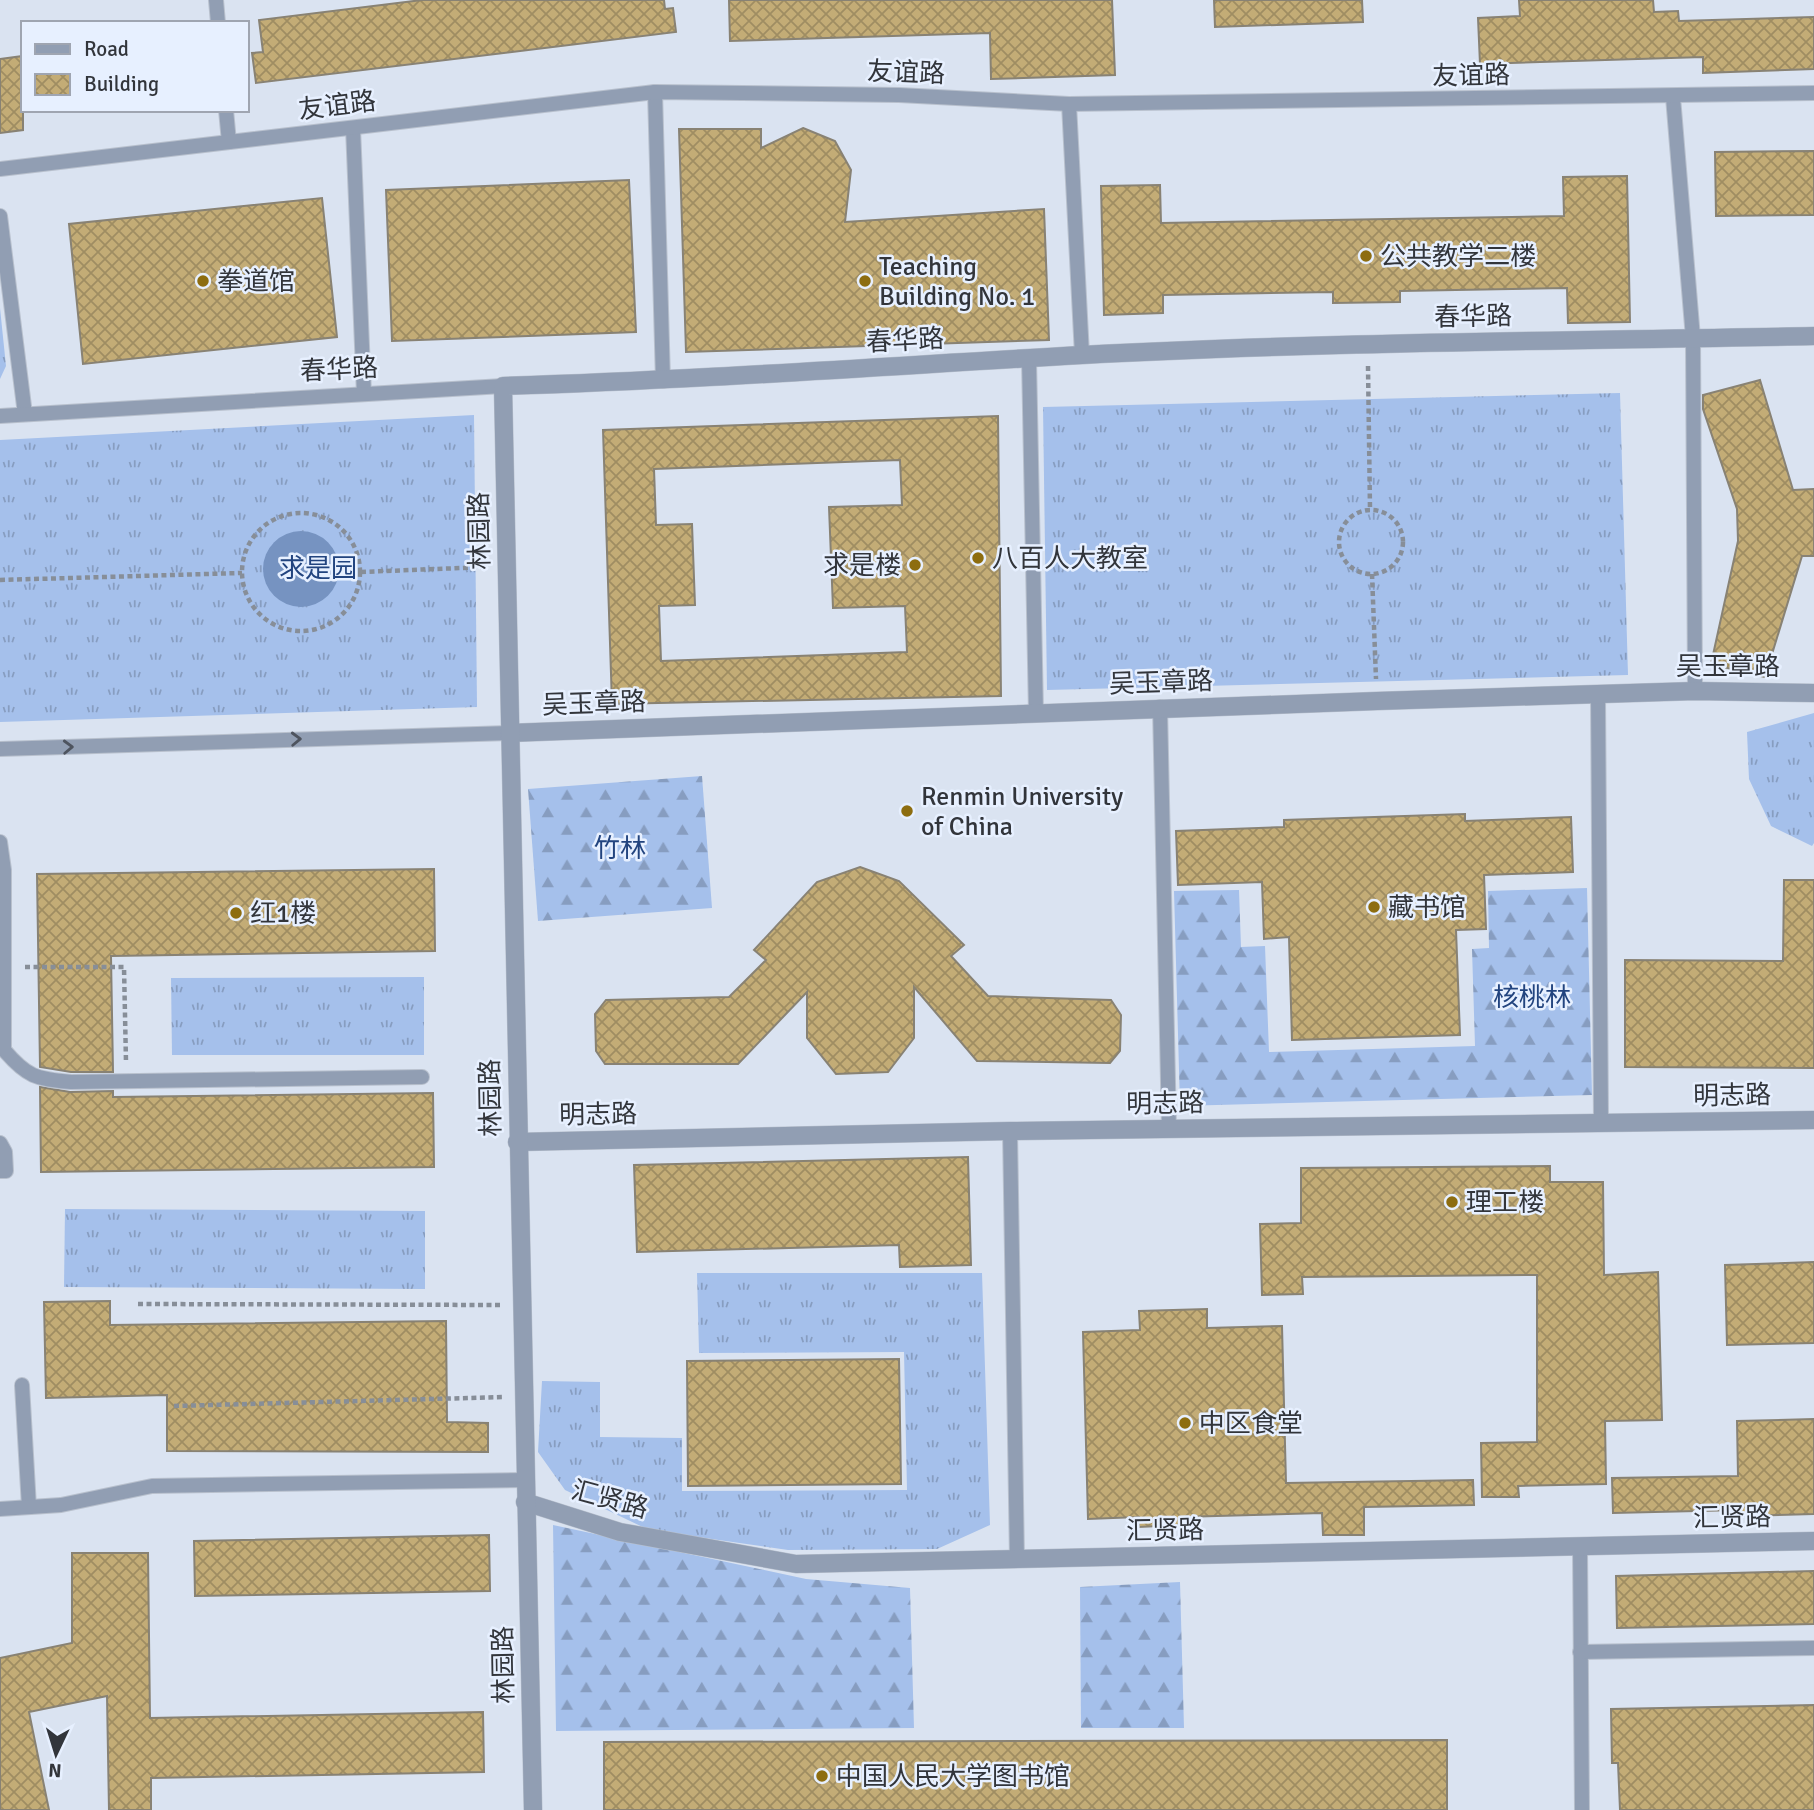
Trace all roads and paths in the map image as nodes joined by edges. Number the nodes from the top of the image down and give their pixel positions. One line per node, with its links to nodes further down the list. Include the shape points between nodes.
1 (216, 0): 2 (lane)
2 (218, 21)
3 (655, 92): 6 (lane, 友谊路, via 899,95); 8 (lane, 友谊路); 17 (lane)
4 (1814, 93): 5 (lane, 友谊路)
5 (1673, 97): 6 (lane, 友谊路); 13 (lane)
6 (1069, 104): 15 (lane)
7 (226, 112): 9 (lane)
8 (353, 128): 9 (lane, 友谊路); 19 (lane)
9 (229, 142): 10 (lane, 友谊路)
10 (0, 169)
11 (0, 216): 20 (lane)
12 (1814, 336): 13 (street, 春华路)
13 (1693, 338): 14 (street, 春华路); 28 (lane)
14 (1367, 344): 15 (street, 春华路); 22 (path)
15 (1082, 355): 16 (street, 春华路)
16 (1029, 359): 17 (street, 春华路); 33 (lane)
17 (663, 381): 18 (street, 春华路)
18 (503, 386): 19 (lane, 春华路); 23 (street, 林园路)
19 (364, 394): 20 (lane, 春华路)
20 (25, 414): 21 (lane, 春华路)
21 (0, 416)
22 (1370, 509): 26 (path, via 1349,518 1338,538 1343,559 1351,568); 26 (path, via 1397,522 1404,540 1392,568)
23 (506, 566): 24 (path); 34 (street, 林园路)
24 (361, 572): 25 (path, via 358,592 341,617 314,631 299,632 259,614 244,588); 25 (path, via 354,544 344,531 316,514 299,513 284,515 258,532 246,551)
25 (242, 573): 27 (path)
26 (1372, 574): 31 (path)
27 (0, 580)
28 (1695, 691): 29 (street, 吴玉章路); 30 (street, 吴玉章路)
29 (1814, 693)
30 (1598, 695): 31 (street, 吴玉章路); 41 (lane)
31 (1377, 701): 32 (street, 吴玉章路)
32 (1160, 707): 33 (street, 吴玉章路); 42 (lane)
33 (1036, 713): 34 (street, 吴玉章路)
34 (509, 733): 35 (lane, one-way to 34); 44 (street, 林园路)
35 (0, 749)
36 (0, 842): 37 (lane)
37 (3, 967): 39 (lane, via 4,1050 19,1067 36,1079); 39 (path, via 124,967)
38 (422, 1077): 39 (lane)
39 (127, 1081)
40 (1814, 1120): 41 (street, 明志路)
41 (1601, 1122): 42 (street, 明志路)
42 (1169, 1129): 43 (street, 明志路)
43 (1010, 1131): 44 (street, 明志路); 58 (lane)
44 (517, 1142): 48 (street, 林园路)
45 (0, 1143): 46 (lane, via 6,1171)
46 (0, 1171)
47 (138, 1304): 48 (path)
48 (521, 1306): 50 (street, 林园路)
49 (22, 1385): 54 (lane)
50 (523, 1397): 51 (path); 52 (street, 林园路)
51 (174, 1406)
52 (525, 1480): 53 (street, 林园路); 54 (lane, via 152,1486)
53 (526, 1502): 58 (street, 汇贤路, via 620,1532 796,1564); 61 (street, 林园路)
54 (29, 1507): 55 (lane)
55 (0, 1509)
56 (1814, 1541): 57 (street, 汇贤路)
57 (1580, 1546): 58 (street, 汇贤路); 60 (lane)
58 (1017, 1560)
59 (1814, 1648): 60 (lane)
60 (1580, 1653): 62 (lane)
61 (533, 1810)
62 (1582, 1810)

